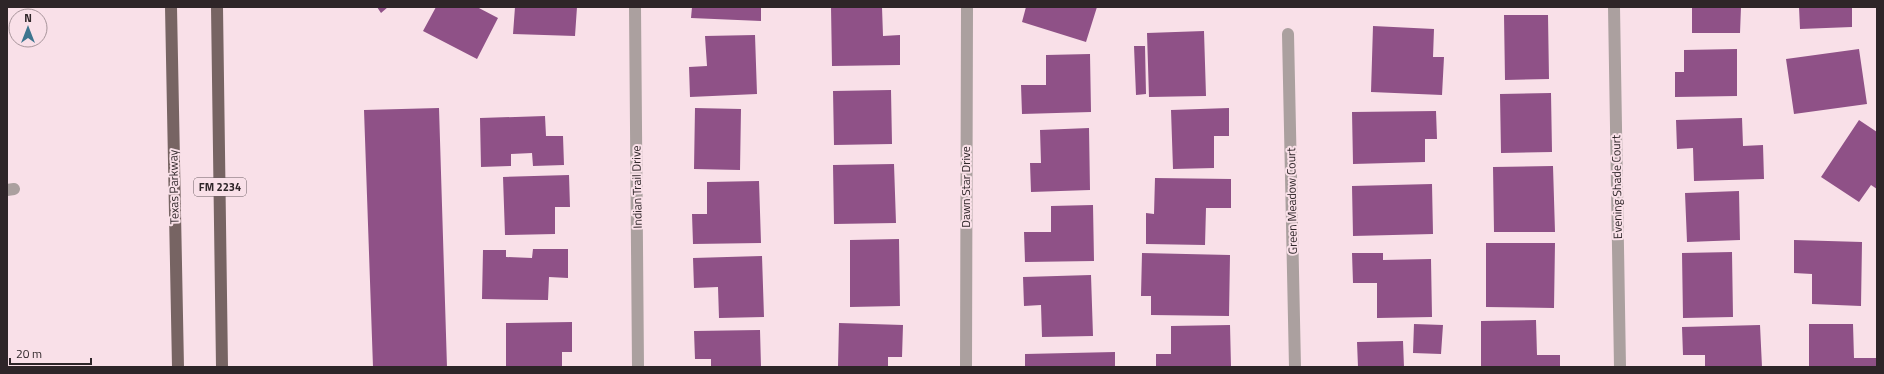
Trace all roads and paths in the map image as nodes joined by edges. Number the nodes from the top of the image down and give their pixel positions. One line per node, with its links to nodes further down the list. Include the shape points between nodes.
1 (171, 7): 7 (main road, Texas Parkway)
2 (217, 7): 8 (main road, FM 2234)
3 (635, 7): 9 (street, Indian Trail Drive)
4 (967, 7): 10 (street, Dawn Star Drive)
5 (1614, 7): 12 (street, Evening Shade Court)
6 (1288, 34): 11 (street, Green Meadow Court)
7 (178, 367)
8 (222, 367)
9 (638, 367)
10 (966, 367)
11 (1295, 367)
12 (1620, 367)

